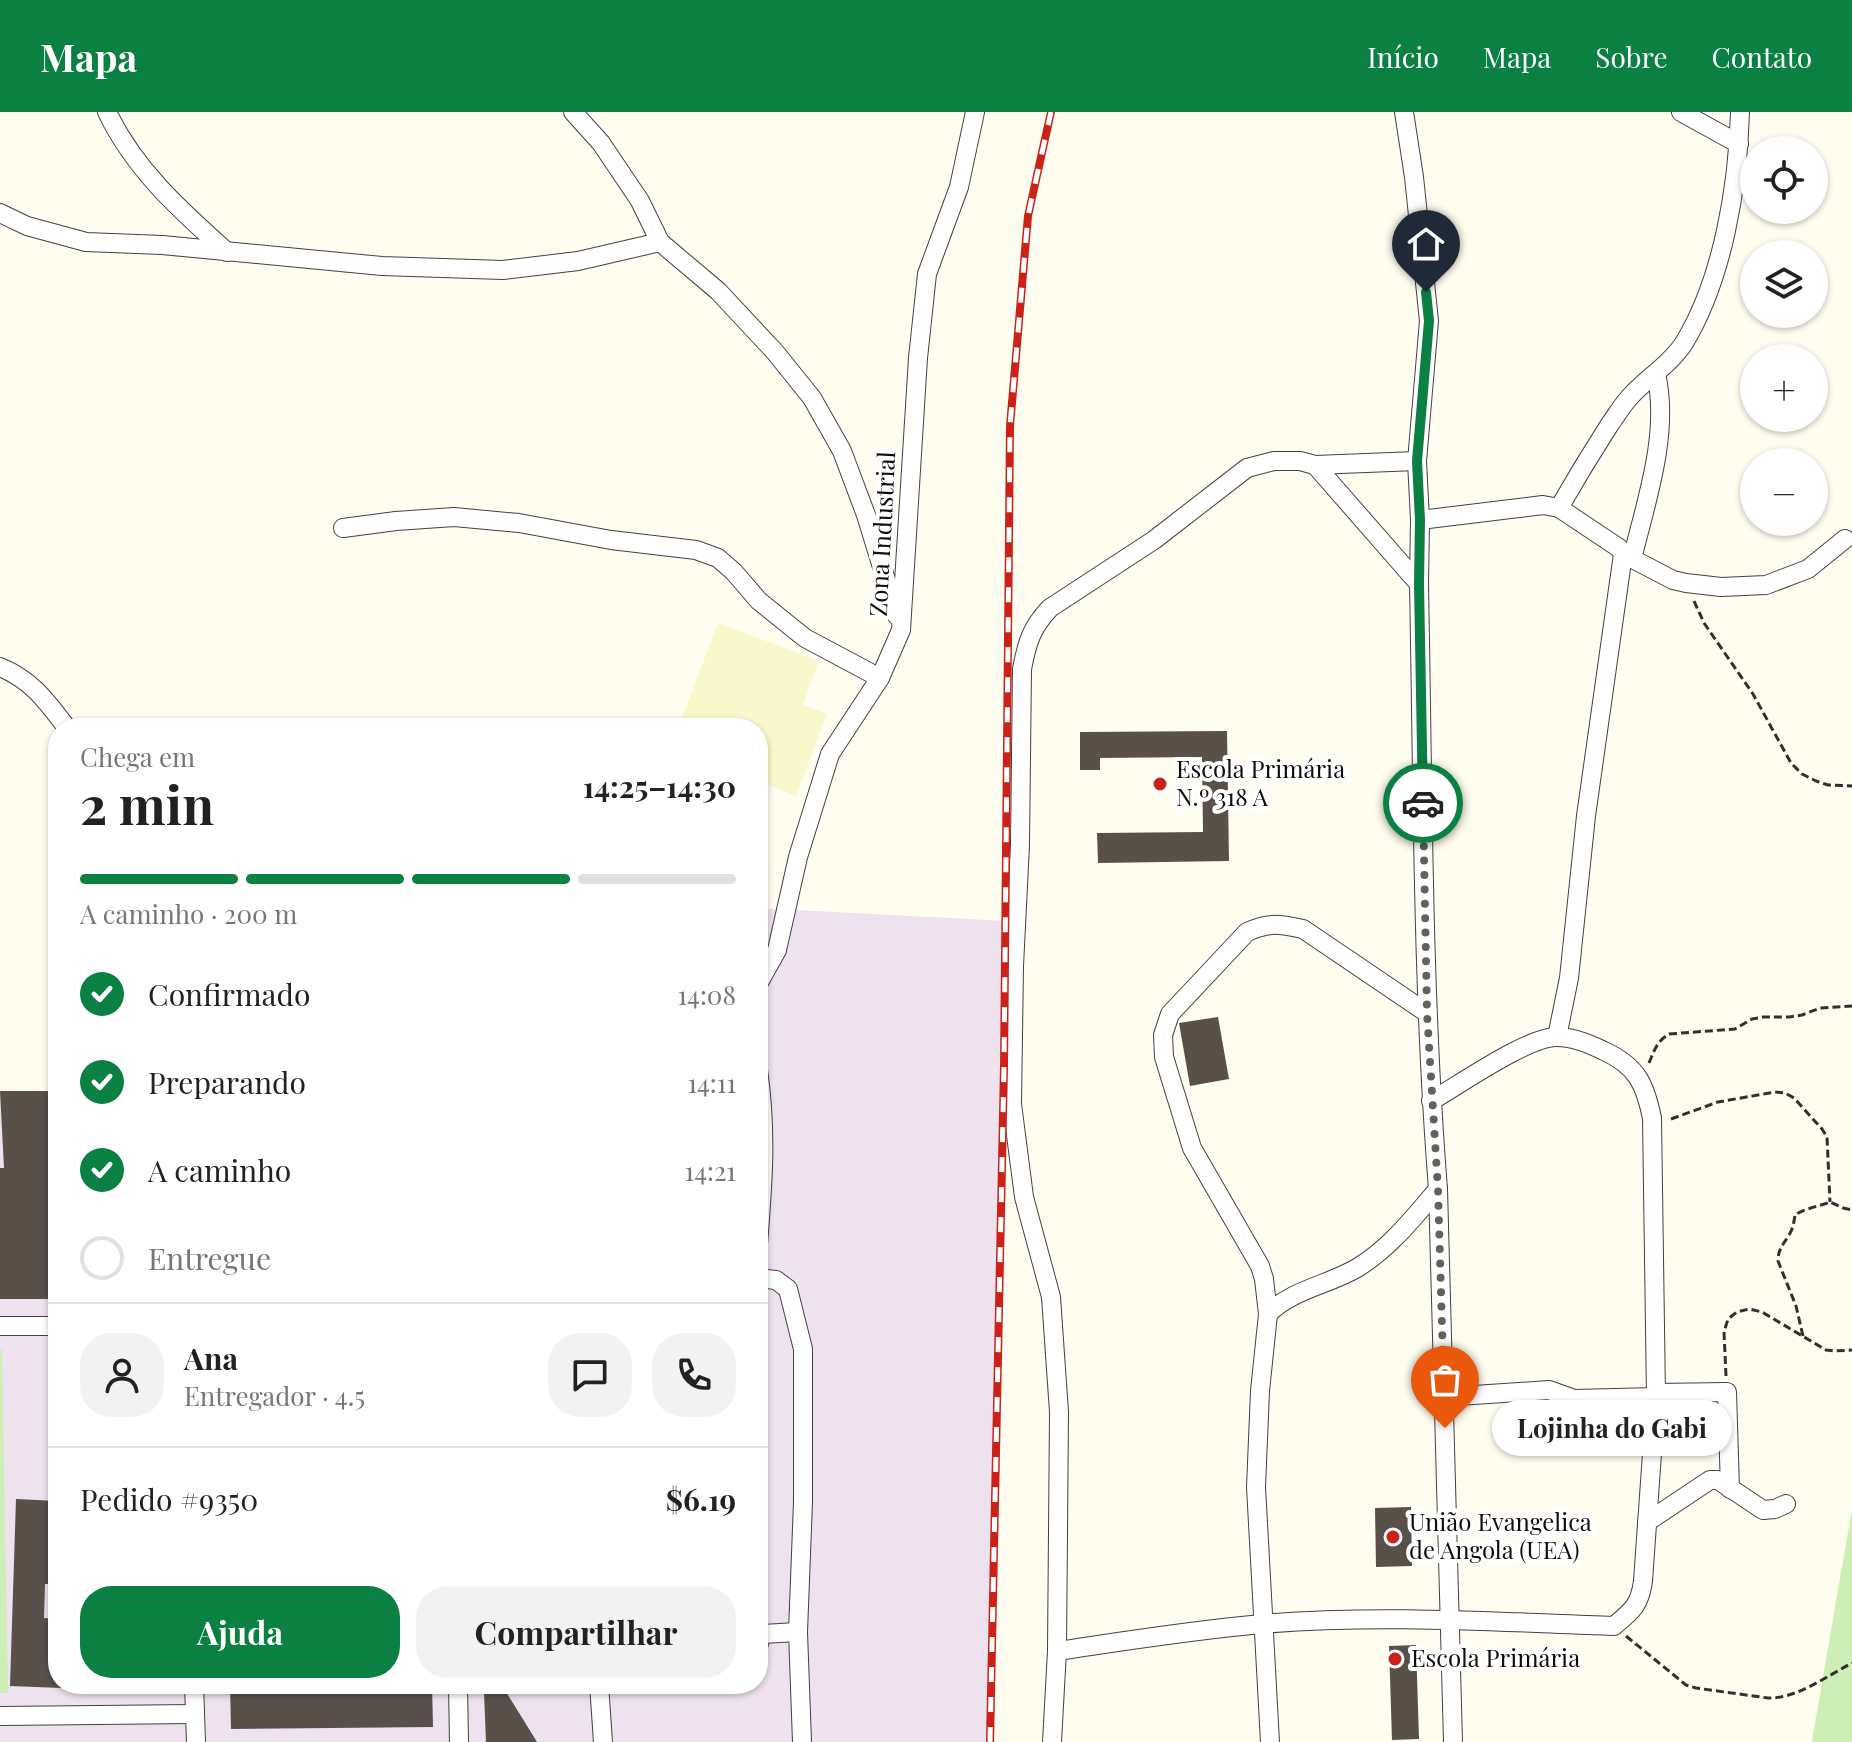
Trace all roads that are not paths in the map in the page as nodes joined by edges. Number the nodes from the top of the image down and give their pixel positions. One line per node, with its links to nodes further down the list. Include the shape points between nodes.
1 (107, 112): 10 (street, via 139,164 175,206)
2 (573, 112): 9 (street, via 640,201)
3 (975, 112): 20 (street, Zona Industrial, via 959,187 927,274)
4 (1404, 112): 12 (street, via 1429,321)
5 (1681, 112): 7 (street)
6 (1740, 112): 7 (street)
7 (1739, 144): 11 (street, via 1713,282 1683,345)
8 (0, 213): 10 (street, via 86,242)
9 (660, 242): 10 (street, via 578,261 503,270); 20 (street, via 718,291 812,398 842,451)
10 (227, 252)
11 (1656, 374): 14 (street, via 1628,398); 18 (street, via 1661,415 1652,482)
12 (1417, 461): 13 (street); 15 (street)
13 (1315, 465): 19 (street); 42 (street, via 1274,461 1247,468 1154,540 1050,608 1027,642 1022,669 1012,1104 1024,1197 1051,1297 1059,1412)
14 (1559, 508): 15 (street, via 1543,505); 18 (street)
15 (1420, 520): 19 (street)
16 (343, 528): 22 (street, via 454,517 696,550 718,558 805,638)
17 (1845, 539): 18 (street, via 1808,569 1766,585 1686,583)
18 (1627, 556): 26 (street)
19 (1419, 584): 25 (street)
20 (901, 630): 22 (street, Zona Industrial)
21 (0, 667): 23 (street, via 43,696)
22 (880, 678): 24 (street, Zona Industrial, via 830,754 798,857 777,950)
23 (60, 718)
24 (768, 966)
25 (1427, 1013): 27 (street); 30 (street, via 1303,929 1280,924 1247,932 1170,1014 1163,1035 1164,1057 1192,1148 1260,1266)
26 (1557, 1037): 27 (street, via 1523,1047); 33 (street, via 1618,1057 1647,1093 1652,1125)
27 (1431, 1101): 28 (street)
28 (1438, 1189): 30 (street, via 1368,1260 1289,1297); 34 (street)
29 (768, 1279): 40 (street, via 788,1289 803,1349)
30 (1268, 1314): 39 (street, via 1256,1487)
31 (0, 1326): 32 (street)
32 (48, 1326)
33 (1656, 1395): 34 (street, via 1574,1399 1549,1390); 35 (street, via 1727,1392); 37 (street)
34 (1444, 1397): 38 (street)
35 (1730, 1489): 36 (street, via 1763,1510); 37 (street, via 1710,1480)
36 (1786, 1504)
37 (1647, 1522): 38 (street, via 1641,1596 1633,1611 1614,1626)
38 (1449, 1620): 39 (street); 54 (street)
39 (1262, 1624): 42 (street); 53 (street)
40 (798, 1632): 41 (street); 51 (street)
41 (768, 1634)
42 (1057, 1651): 52 (street)
43 (194, 1694): 46 (street)
44 (462, 1694): 49 (street)
45 (600, 1694): 50 (street)
46 (195, 1714): 47 (street); 48 (street)
47 (0, 1716)
48 (196, 1742)
49 (459, 1742)
50 (603, 1742)
51 (802, 1742)
52 (1052, 1742)
53 (1270, 1742)
54 (1453, 1742)

